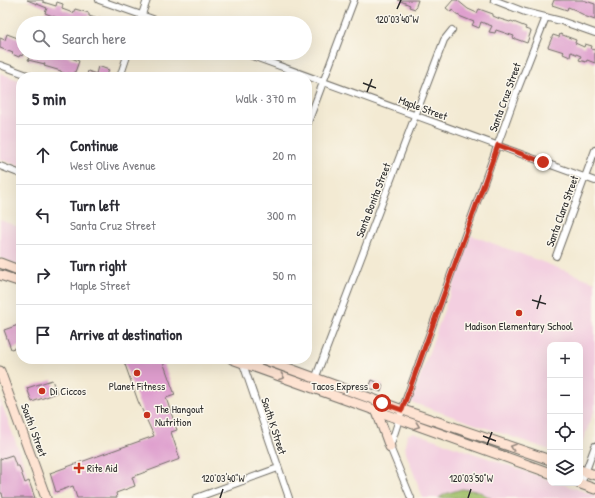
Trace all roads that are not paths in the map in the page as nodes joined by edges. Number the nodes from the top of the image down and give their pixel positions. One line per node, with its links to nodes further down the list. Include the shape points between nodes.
1 (99, 0): 5 (street)
2 (148, 0): 5 (street)
3 (354, 0): 16 (street)
4 (494, 0): 6 (street)
5 (142, 15)
6 (546, 17): 8 (street); 19 (street, Santa Cruz Street)
7 (452, 30): 18 (street, Santa Bonita Street, via 444,40)
8 (595, 33)
9 (126, 60): 13 (street)
10 (263, 60): 14 (street, Maple Street)
11 (0, 65): 12 (street)
12 (19, 72)
13 (122, 72)
14 (295, 72)
15 (312, 78): 16 (street, Maple Street)
16 (324, 83): 17 (street); 18 (street, Maple Street)
17 (312, 113)
18 (416, 116): 19 (street, Maple Street); 34 (street, Santa Bonita Street)
19 (498, 145): 23 (street, Maple Street); 35 (street, Santa Cruz Street)
20 (595, 150): 23 (street, Santa Clara Street)
21 (0, 166): 22 (street)
22 (16, 172)
23 (585, 177): 24 (street, Maple Street); 25 (street, Santa Clara Street)
24 (595, 181)
25 (556, 256)
26 (0, 263): 27 (main road)
27 (16, 269)
28 (0, 275): 29 (main road)
29 (16, 280)
30 (243, 364): 41 (street, South K Street)
31 (250, 364): 36 (main road, one-way to 36)
32 (275, 364): 34 (main road)
33 (0, 371): 47 (main road, South I Street)
34 (315, 379): 35 (main road)
35 (402, 410): 37 (street, Santa Cruz Street); 40 (main road, one-way to 35)
36 (377, 412): 37 (main road); 39 (main road)
37 (399, 420): 39 (street, Santa Cruz Street); 43 (main road, one-way to 43)
38 (595, 446): 42 (street)
39 (390, 447): 50 (street)
40 (547, 459)
41 (278, 468): 48 (street); 49 (street, South K Street)
42 (583, 471): 44 (main road)
43 (547, 472)
44 (595, 475)
45 (583, 485): 46 (main road)
46 (595, 489)
47 (46, 498)
48 (196, 498)
49 (289, 498)
50 (411, 498)

